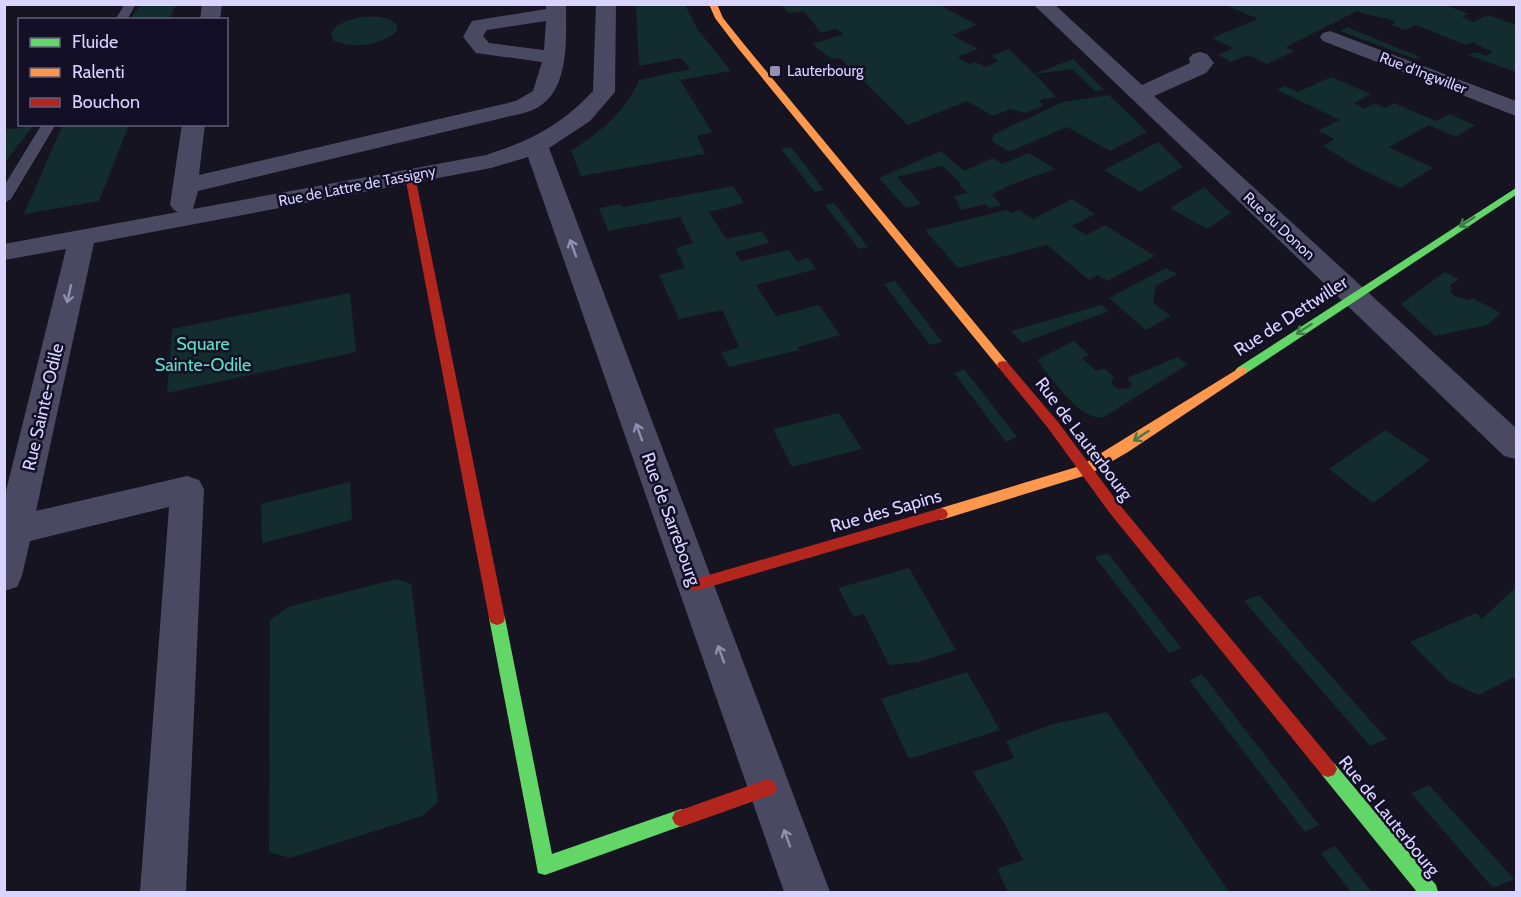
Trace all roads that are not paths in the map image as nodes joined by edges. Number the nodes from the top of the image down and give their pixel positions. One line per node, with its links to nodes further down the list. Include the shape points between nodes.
1 (131, 4): 6 (lane)
2 (606, 4): 8 (street, Rue de Lattre de Tassigny)
3 (713, 4): 24 (street, Rue de Lauterbourg, via 731,34 1053,425)
4 (1042, 4): 10 (street, Rue du Donon)
5 (556, 9): 8 (street); 8 (street, via 479,26 473,37 483,49)
6 (122, 18)
7 (1330, 37): 11 (street, Rue d'Ingwiller)
8 (575, 42): 14 (street, Rue de Lattre de Tassigny, via 604,92 582,116); 16 (street, via 543,94 524,106)
9 (1200, 58): 10 (street, via 1203,63 1198,68)
10 (1139, 95): 22 (street, Rue du Donon)
11 (1516, 109)
12 (48, 126): 18 (lane)
13 (194, 126): 16 (street)
14 (536, 146): 15 (street, Rue de Lattre de Tassigny, via 491,161); 27 (street, Rue de Sarrebourg, one-way to 14)
15 (410, 176): 19 (street, Rue de Lattre de Tassigny); 29 (street)
16 (185, 186): 19 (street)
17 (1516, 191): 22 (street, Rue de Dettwiller, one-way to 22)
18 (4, 199)
19 (181, 219): 20 (street, Rue de Lattre de Tassigny)
20 (82, 237): 21 (street, Rue de Lattre de Tassigny); 25 (street, Rue Sainte-Odile, one-way to 25)
21 (4, 252)
22 (1354, 296): 23 (street, Rue du Donon); 24 (street, Rue de Dettwiller, one-way to 24)
23 (1516, 447)
24 (1085, 470): 27 (street, Rue des Sapins); 32 (street, Rue de Lauterbourg)
25 (15, 530): 26 (street, Rue Sainte-Odile); 30 (street, via 187,489)
26 (4, 576)
27 (695, 585): 28 (street, Rue de Sarrebourg, one-way to 27)
28 (768, 788): 29 (street); 31 (street, Rue de Sarrebourg, one-way to 28)
29 (548, 879)
30 (163, 892)
31 (807, 892)
32 (1429, 892)

